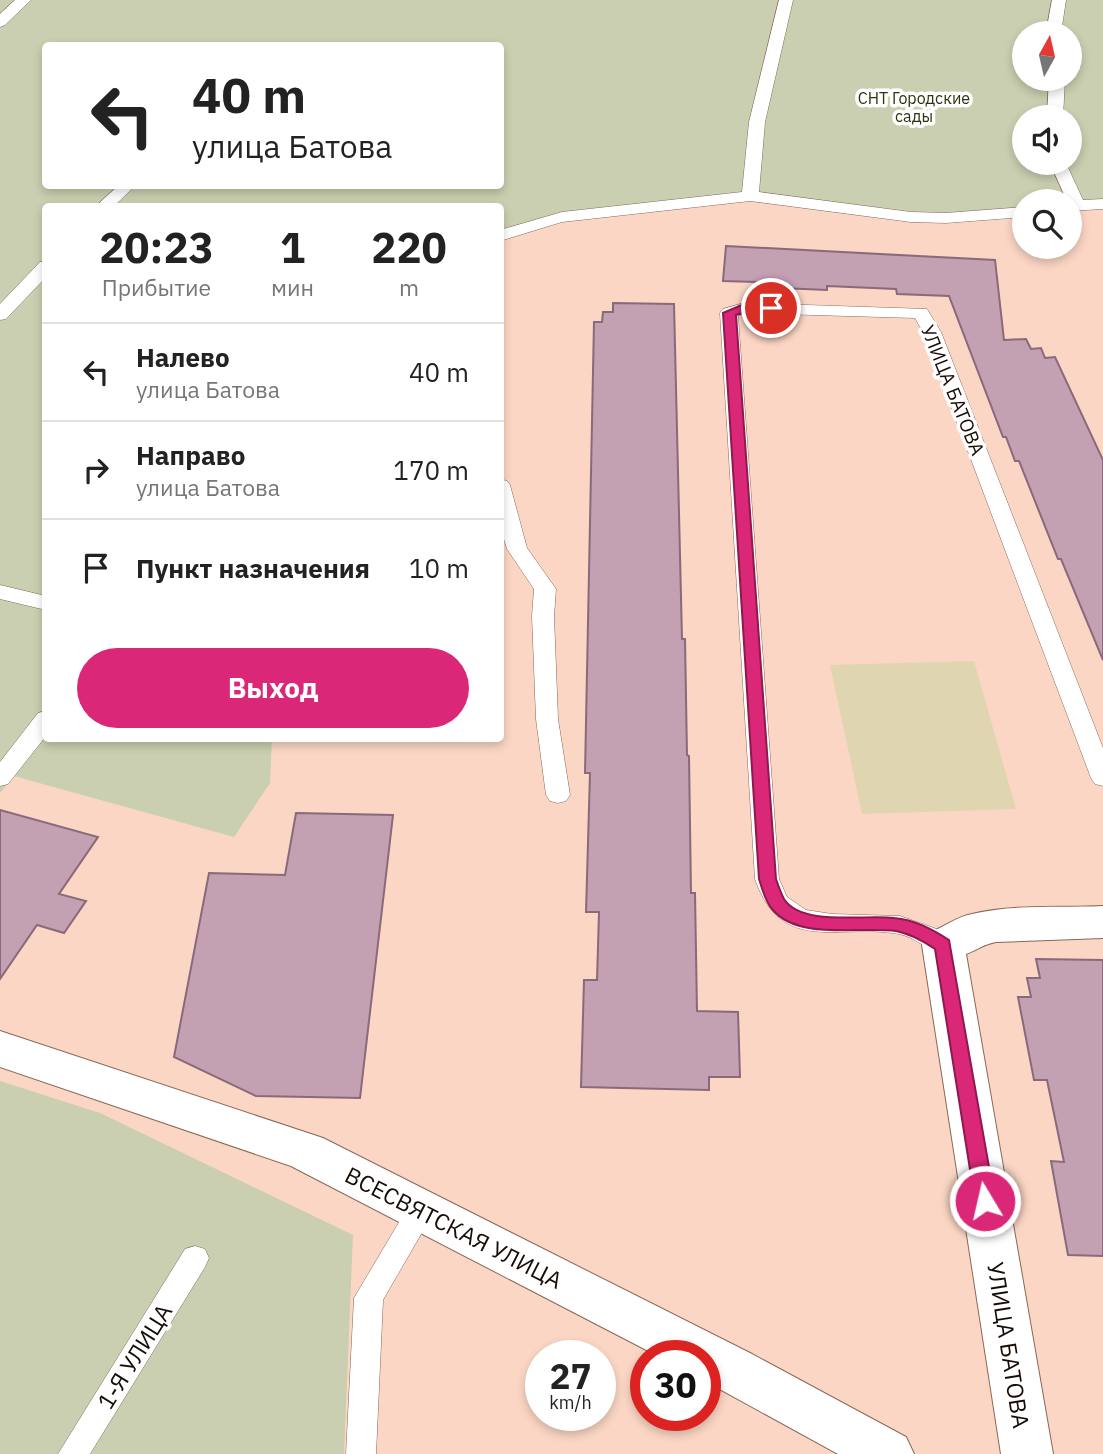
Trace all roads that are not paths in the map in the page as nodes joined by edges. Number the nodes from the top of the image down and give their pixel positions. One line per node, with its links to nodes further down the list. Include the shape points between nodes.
1 (24, 0): 5 (lane)
2 (786, 0): 7 (lane, via 761,104)
3 (1059, 0): 4 (lane)
4 (1056, 21)
5 (0, 22)
6 (124, 189): 8 (lane)
7 (750, 196): 11 (lane, via 911,217); 12 (lane, via 562,218)
8 (107, 203)
9 (1103, 204): 10 (lane)
10 (1082, 205)
11 (1012, 213)
12 (504, 234)
13 (42, 271): 14 (lane)
14 (0, 315)
15 (504, 500): 21 (lane, via 517,549 545,589 547,719)
16 (0, 592): 17 (lane)
17 (42, 602)
18 (42, 724): 19 (lane)
19 (0, 778)
20 (1103, 778): 23 (lane, УЛИЦА БАТОВА, via 921,313 744,308 729,313 767,879 778,905 796,918 835,924 894,924 920,931)
21 (558, 795)
22 (1103, 922): 23 (street, via 996,926 971,930 962,939)
23 (943, 945): 30 (street, УЛИЦА БАТОВА)
24 (0, 1049): 25 (street, ВСЕСВЯТСКАЯ УЛИЦА, via 307,1152)
25 (421, 1210): 28 (lane, via 369,1298); 29 (street, ВСЕСВЯТСКАЯ УЛИЦА)
26 (195, 1258): 27 (lane, 1-Я УЛИЦА)
27 (73, 1454)
28 (361, 1454)
29 (888, 1454)
30 (1027, 1454)

